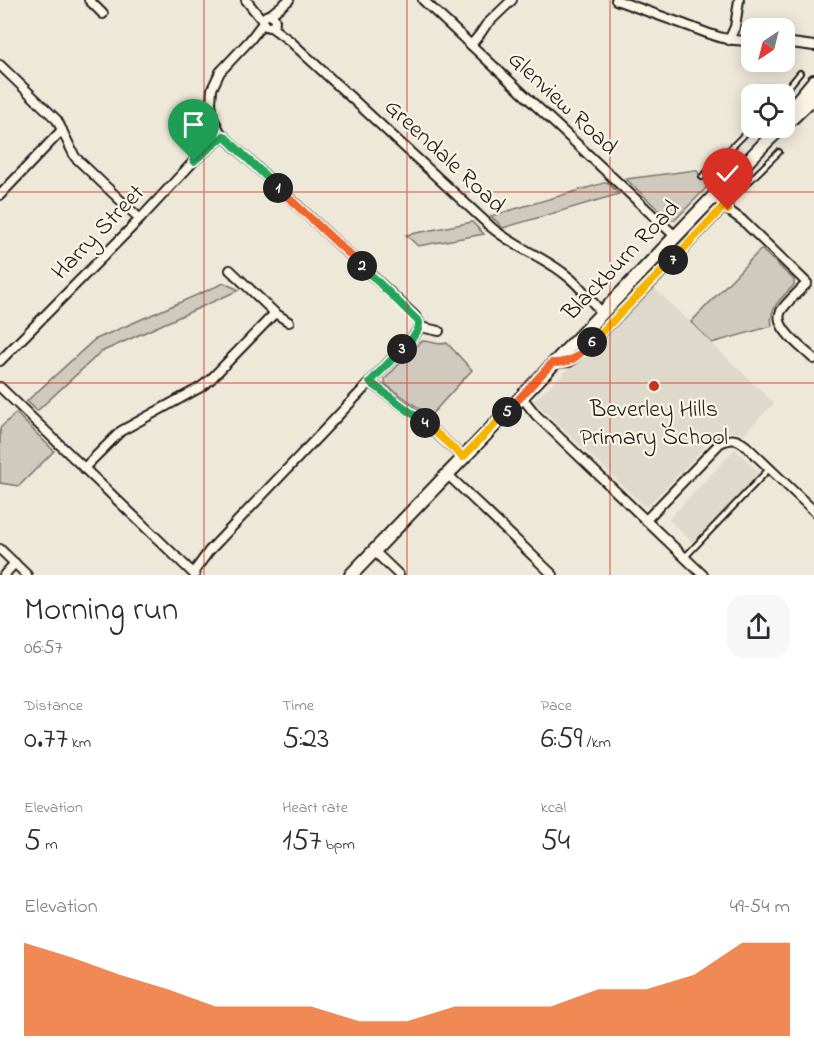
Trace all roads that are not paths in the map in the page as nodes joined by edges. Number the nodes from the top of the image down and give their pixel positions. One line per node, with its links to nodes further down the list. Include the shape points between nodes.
1 (89, 0): 8 (street)
2 (423, 0): 12 (street, Glenview Road)
3 (512, 0): 12 (street)
4 (616, 0): 10 (street, via 714,37)
5 (247, 1): 9 (street, Greendale Road)
6 (287, 2): 9 (street)
7 (738, 3): 10 (street)
8 (103, 14)
9 (269, 21): 23 (street, via 220,72 212,89 213,118); 38 (street, Greendale Road, via 502,237 564,273)
10 (730, 36): 11 (street)
11 (741, 38)
12 (469, 43): 34 (street, Glenview Road)
13 (795, 43): 14 (street)
14 (812, 45)
15 (0, 65): 22 (street, via 54,116)
16 (800, 73): 18 (lane)
17 (814, 81): 20 (main road)
18 (791, 84)
19 (814, 97): 21 (main road, Blackburn Road)
20 (795, 104)
21 (795, 114)
22 (62, 130): 31 (street); 33 (street, via 75,157)
23 (224, 136): 33 (street, Harry Street, via 194,161); 41 (street, via 415,316)
24 (741, 138): 26 (lane)
25 (769, 138): 28 (main road, Blackburn Road)
26 (728, 152): 28 (lane); 29 (lane)
27 (779, 152): 32 (lane)
28 (744, 164): 30 (main road, Blackburn Road)
29 (702, 177)
30 (716, 194): 32 (street); 34 (main road, Blackburn Road)
31 (0, 195)
32 (726, 204): 37 (street); 45 (street, Blackburn Road, via 572,360)
33 (140, 219): 44 (street, Harry Street)
34 (675, 236): 38 (main road, Blackburn Road)
35 (230, 270): 39 (street)
36 (814, 276): 37 (street)
37 (807, 283): 43 (street, via 779,318 782,328)
38 (604, 310): 45 (main road, Blackburn Road)
39 (275, 313): 40 (street); 50 (street, via 210,380 124,428)
40 (289, 322)
41 (420, 327): 42 (street); 46 (street)
42 (439, 331)
43 (814, 359)
44 (1, 361)
45 (552, 363): 48 (main road, Blackburn Road)
46 (370, 382): 49 (street); 59 (street)
47 (0, 387): 50 (street)
48 (519, 399): 49 (main road, Blackburn Road); 54 (street)
49 (463, 457): 52 (main road, Blackburn Road)
50 (84, 468): 59 (street)
51 (770, 468): 53 (street); 54 (street, via 738,440 729,439 720,443); 57 (lane)
52 (447, 474): 56 (main road, Blackburn Road); 64 (street)
53 (814, 511)
54 (646, 520): 57 (street)
55 (0, 549): 58 (street)
56 (374, 551): 62 (main road, Blackburn Road); 63 (street)
57 (685, 557): 65 (street)
58 (15, 563): 60 (street); 61 (street)
59 (192, 572)
60 (4, 575)
61 (27, 575)
62 (351, 575)
63 (399, 575)
64 (553, 575)
65 (703, 575)

